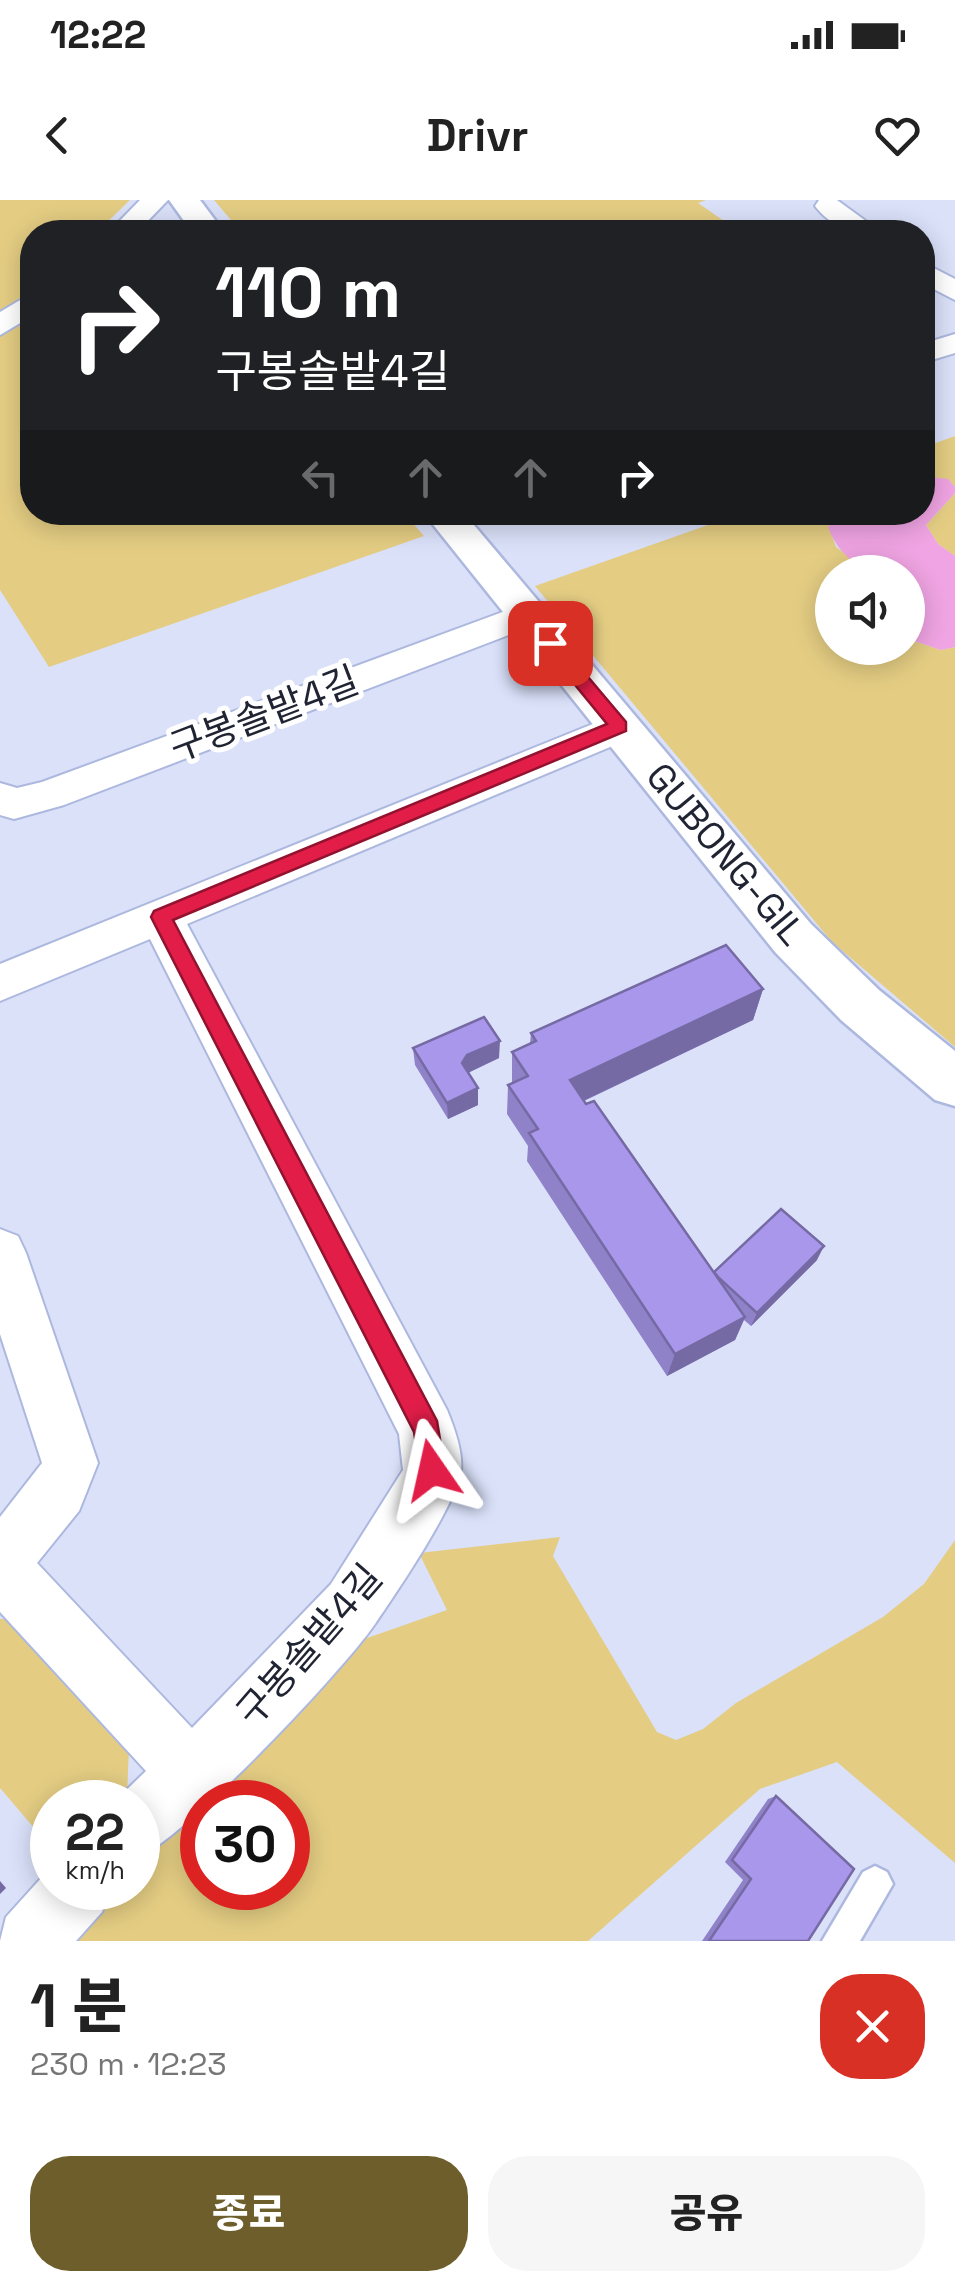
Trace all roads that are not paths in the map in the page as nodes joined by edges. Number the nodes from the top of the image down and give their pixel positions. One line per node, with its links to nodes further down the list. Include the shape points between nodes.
1 (155, 200): 3 (street)
2 (828, 206): 4 (street)
3 (134, 220)
4 (849, 220)
5 (453, 525): 6 (street, GUBONG-GIL)
6 (527, 615): 7 (street, GUBONG-GIL); 8 (street, 구봉솔밭4길, via 50,795 14,804)
7 (620, 727): 9 (street); 11 (street, GUBONG-GIL, via 794,938 860,1005)
8 (0, 798)
9 (161, 917): 10 (street); 15 (street, 구봉솔밭4길, via 427,1430 432,1470 352,1605)
10 (0, 982)
11 (955, 1083)
12 (0, 1254): 13 (street, via 70,1463 64,1486 44,1514)
13 (0, 1558)
14 (0, 1568): 15 (street)
15 (191, 1772): 16 (street, 구봉솔밭4길)
16 (160, 1802)
17 (876, 1884): 20 (lane)
18 (58, 1910): 19 (street)
19 (30, 1941)
20 (840, 1941)

